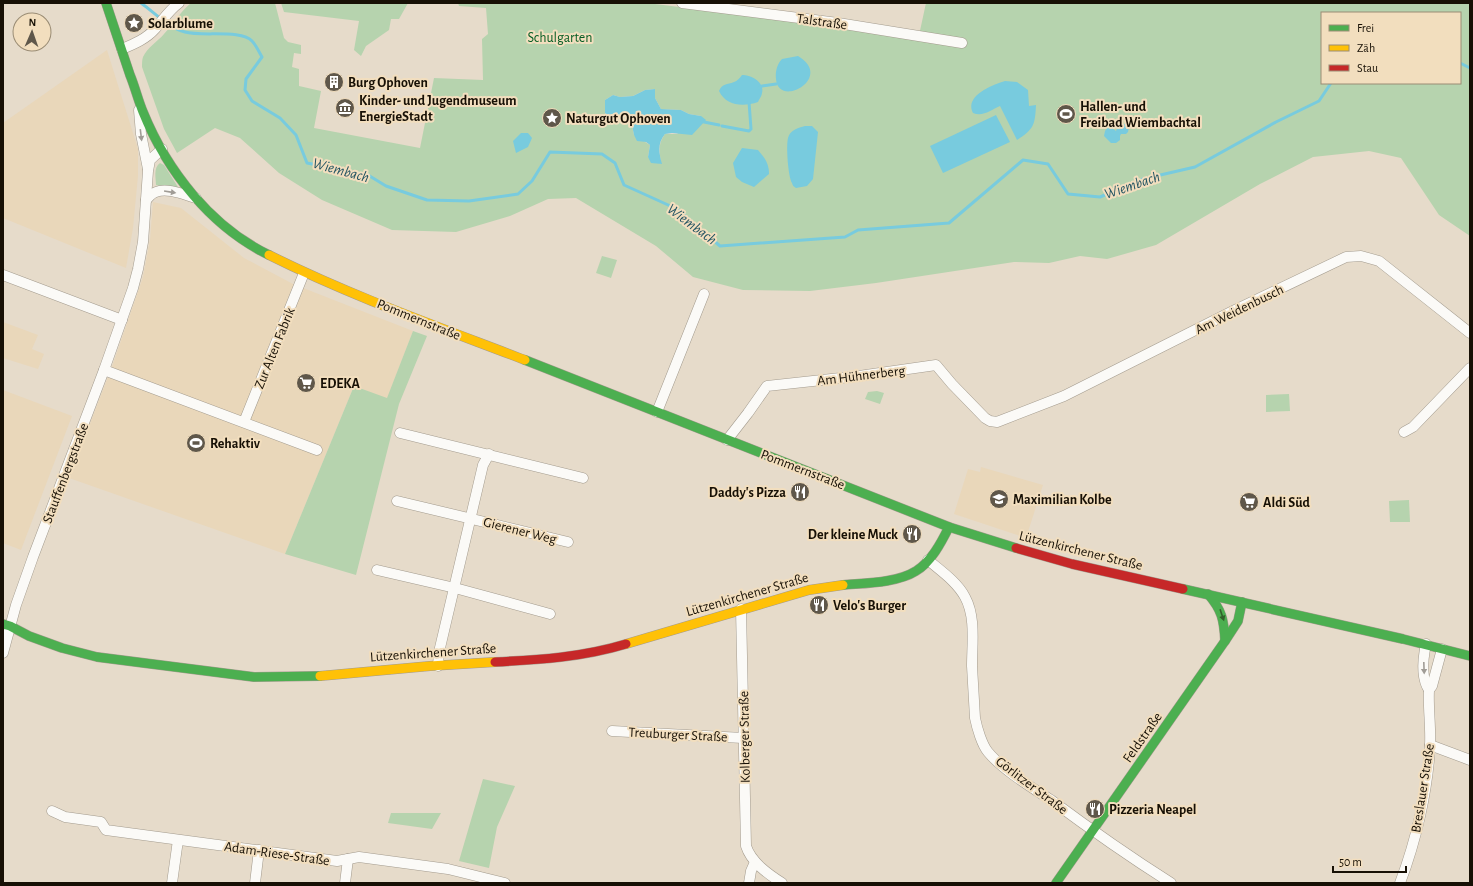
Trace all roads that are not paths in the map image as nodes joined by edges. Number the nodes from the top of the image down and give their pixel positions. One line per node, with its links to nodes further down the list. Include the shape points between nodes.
1 (106, 3): 5 (main road, Stauffenbergstraße)
2 (179, 3): 5 (street, via 145,38)
3 (682, 3): 4 (street, Talstraße, via 838,23)
4 (962, 43)
5 (122, 48): 6 (main road, Stauffenbergstraße)
6 (138, 98): 7 (main road, Stauffenbergstraße); 8 (street, Stauffenbergstraße, one-way to 8)
7 (162, 149): 8 (street, Stauffenbergstraße, via 150,160); 9 (main road, Stauffenbergstraße)
8 (148, 171): 10 (street, Stauffenbergstraße)
9 (196, 198): 10 (street, one-way to 9, via 152,194 163,191); 11 (main road, Pommernstraße, via 242,239)
10 (146, 200): 14 (street, Stauffenbergstraße, via 138,269)
11 (304, 273): 18 (main road, Pommernstraße); 19 (street, Zur Alten Fabrik)
12 (3, 275): 14 (street)
13 (704, 294): 18 (street)
14 (122, 320): 17 (street, Stauffenbergstraße)
15 (1470, 333): 20 (street, Am Weidenbusch, via 1379,261 1360,256 1346,257 1064,396)
16 (1470, 368): 21 (street, via 1413,427)
17 (104, 370): 19 (street); 38 (street, Stauffenbergstraße)
18 (657, 412): 23 (main road, Pommernstraße)
19 (244, 422): 24 (street)
20 (996, 422): 23 (street, Am Hühnerberg, via 985,418 936,365 767,386)
21 (1404, 432)
22 (400, 433): 25 (street)
23 (727, 440): 29 (main road, Pommernstraße)
24 (317, 450)
25 (489, 454): 26 (street); 28 (street, Gierener Weg, via 483,465)
26 (583, 478)
27 (397, 501): 28 (street, Gierener Weg)
28 (472, 518): 30 (street, Gierener Weg); 33 (street, Gierener Weg)
29 (949, 527): 31 (main road, Lützenkirchener Straße, via 941,544); 34 (main road, Lützenkirchener Straße, via 1072,564)
30 (568, 542)
31 (928, 560): 36 (main road, Lützenkirchener Straße, via 916,570 898,578 809,590); 51 (street, Görlitzer Straße, via 957,585 968,605 972,629 975,718 987,751 1002,765)
32 (377, 570): 33 (street)
33 (455, 588): 37 (street); 44 (street, Gierener Weg, via 439,652)
34 (1208, 594): 35 (main road, Lützenkirchener Straße); 39 (main road, one-way to 39, via 1223,615)
35 (1242, 602): 39 (main road, Feldstraße, via 1238,621); 40 (main road, Lützenkirchener Straße)
36 (741, 609): 44 (main road, Lützenkirchener Straße, via 608,649 571,656); 47 (street, Kolberger Straße)
37 (550, 614)
38 (6, 625): 42 (street, Stauffenbergstraße); 44 (main road, Lützenkirchener Straße, via 62,648 97,657 254,677 312,677)
39 (1225, 640): 51 (main road, Feldstraße)
40 (1426, 644): 41 (main road, Lützenkirchener Straße); 45 (street, Breslauer Straße, one-way to 45, via 1425,684)
41 (1442, 648): 43 (main road, Lützenkirchener Straße); 45 (street, Breslauer Straße)
42 (3, 653)
43 (1470, 656)
44 (438, 666)
45 (1429, 690): 48 (street, Breslauer Straße)
46 (612, 731): 47 (street, Treuburger Straße)
47 (743, 738): 55 (street, Kolberger Straße, via 746,846)
48 (1430, 745): 49 (street); 67 (street, Breslauer Straße, via 1416,829)
49 (1470, 760)
50 (52, 811): 52 (street, Adam-Riese-Straße, via 66,817 101,822 106,830)
51 (1093, 830): 65 (main road, Feldstraße); 66 (street, Görlitzer Straße)
52 (178, 840): 53 (street, Adam-Riese-Straße); 58 (street)
53 (259, 850): 54 (street, Adam-Riese-Straße, via 337,861); 59 (street)
54 (348, 859): 56 (street, Adam-Riese-Straße, via 359,857 448,869); 60 (street)
55 (755, 862): 63 (street); 64 (street, Kolberger Straße)
56 (460, 873): 57 (street, Adam-Riese-Straße); 61 (street)
57 (481, 880): 62 (street, Adam-Riese-Straße)
58 (172, 883)
59 (255, 883)
60 (345, 883)
61 (456, 883)
62 (505, 883)
63 (749, 883)
64 (782, 883)
65 (1056, 883)
66 (1171, 883)
67 (1400, 883)

